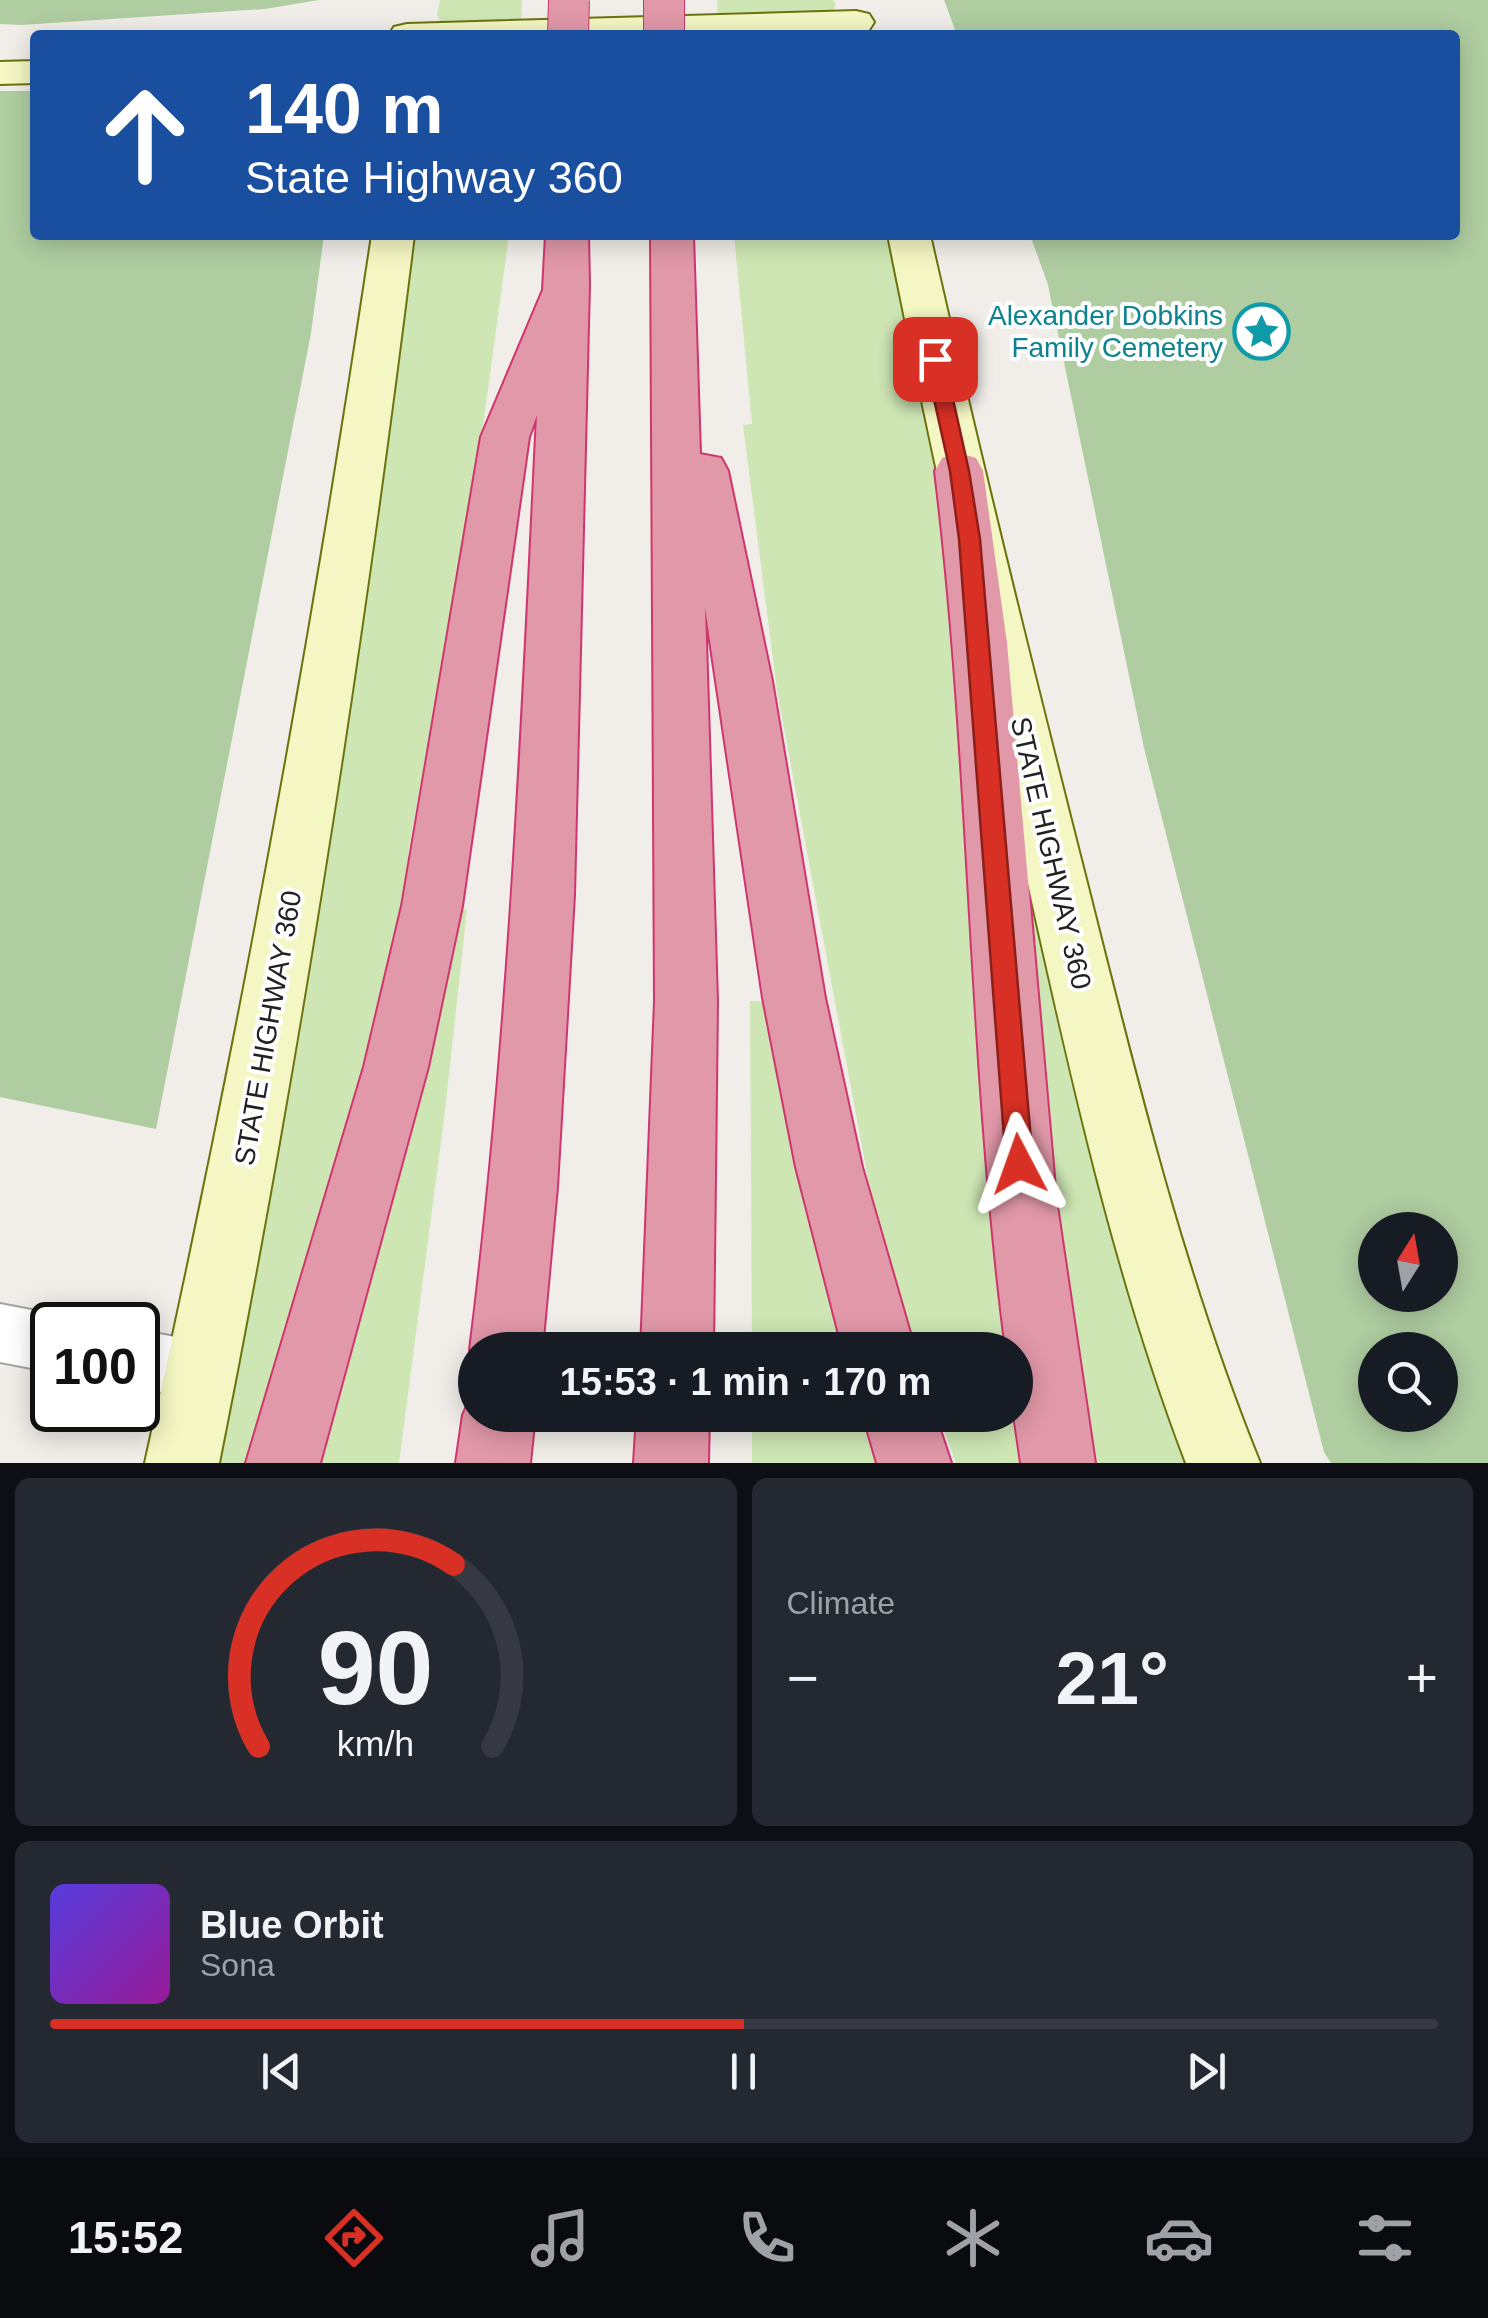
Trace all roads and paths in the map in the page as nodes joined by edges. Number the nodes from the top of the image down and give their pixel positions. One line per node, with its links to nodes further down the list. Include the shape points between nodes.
1 (422, 0): 5 (main road)
2 (568, 0): 7 (highway, bridge)
3 (664, 0): 8 (highway, bridge)
4 (855, 19): 6 (main road)
5 (419, 30)
6 (555, 30)
7 (568, 30)
8 (664, 30)
9 (0, 49): 10 (main road)
10 (30, 49)
11 (30, 72): 12 (main road)
12 (0, 73)
13 (392, 240): 25 (main road, STATE HIGHWAY 360, via 300,853)
14 (672, 240): 17 (highway)
15 (910, 240): 18 (main road, STATE HIGHWAY 360)
16 (567, 260): 19 (highway, via 544,895); 30 (highway, via 505,437 432,906 382,1123)
17 (676, 330): 20 (highway, via 686,1001); 21 (highway, via 745,681 794,998)
18 (960, 471): 34 (highway, via 1019,1164); 35 (main road, STATE HIGHWAY 360, via 1116,1129 1195,1392)
19 (508, 1332)
20 (677, 1332)
21 (873, 1332)
22 (0, 1333): 23 (street)
23 (30, 1339)
24 (160, 1364): 25 (street)
25 (202, 1371): 29 (main road, STATE HIGHWAY 360)
26 (496, 1432): 31 (highway)
27 (673, 1432): 32 (highway)
28 (904, 1432): 33 (highway)
29 (182, 1463)
30 (282, 1463)
31 (493, 1463)
32 (671, 1463)
33 (914, 1463)
34 (1058, 1463)
35 (1223, 1463)

